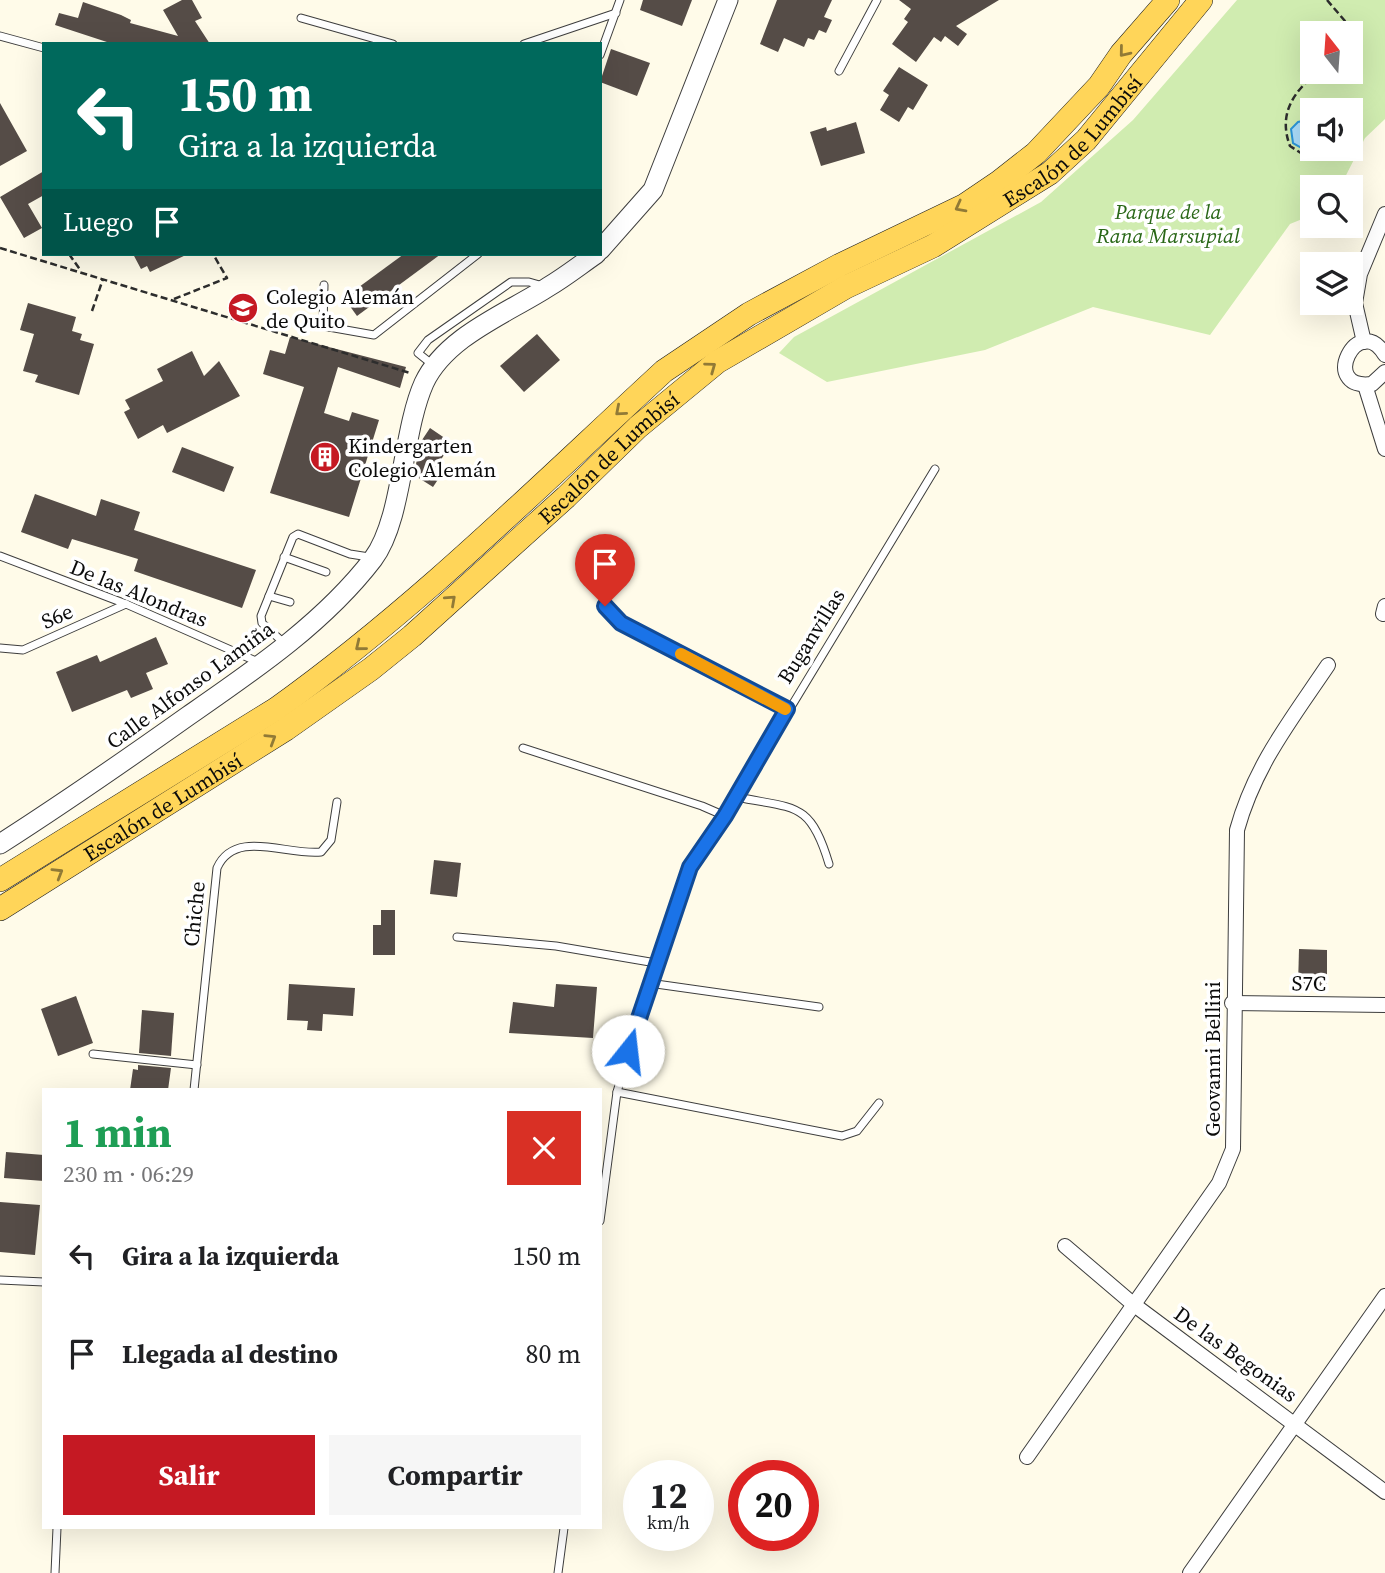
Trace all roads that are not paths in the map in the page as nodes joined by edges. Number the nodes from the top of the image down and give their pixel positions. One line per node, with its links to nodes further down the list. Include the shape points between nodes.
1 (620, 0): 6 (lane)
2 (728, 0): 15 (street, via 653,190)
3 (877, 0): 13 (lane)
4 (1168, 0): 44 (main road, Escalón de Lumbisí, one-way to 44, via 1090,95 1036,153 999,182 965,205 796,288 706,341 664,371 438,581 320,678)
5 (1201, 0): 45 (main road, Escalón de Lumbisí, one-way to 5, via 286,729 371,669 566,498 638,427 717,362 846,287 933,246 1051,173 1086,140)
6 (616, 13): 10 (lane); 12 (lane)
7 (301, 18): 9 (lane)
8 (0, 36): 11 (lane)
9 (386, 42)
10 (529, 42)
11 (42, 47)
12 (602, 50)
13 (839, 71)
14 (1384, 220): 19 (street, via 1360,274 1355,303)
15 (604, 243)
16 (475, 256): 18 (lane, via 374,335 323,326)
17 (593, 256): 27 (street, Calle Alfonso Lamiña, via 485,322 425,380 387,534)
18 (324, 285)
19 (1364, 342): 20 (street); 22 (street, via 1351,348 1345,368 1352,380)
20 (1385, 355)
21 (1385, 373): 22 (street)
22 (1366, 385): 23 (street)
23 (1385, 449)
24 (935, 469): 37 (lane, Buganvillas)
25 (0, 556): 31 (lane, De las Alondras)
26 (284, 557): 27 (lane, via 298,534); 28 (lane); 29 (lane)
27 (374, 558): 33 (street, Calle Alfonso Lamiña)
28 (326, 572)
29 (269, 596): 30 (lane); 33 (lane, via 262,623)
30 (290, 602)
31 (126, 604): 34 (lane, S6e, via 23,650); 35 (lane, De las Alondras)
32 (605, 606): 37 (lane, via 621,623)
33 (285, 645): 35 (street, Calle Alfonso Lamiña)
34 (0, 648)
35 (263, 664): 42 (street, Calle Alfonso Lamiña)
36 (1328, 665): 49 (street, Geovanni Bellini, via 1268,754 1244,805 1237,830)
37 (787, 709): 39 (lane, Buganvillas)
38 (523, 748): 41 (lane)
39 (737, 796): 41 (lane, Buganvillas); 43 (lane, via 796,808 814,826)
40 (337, 802): 53 (lane, Chiche, via 331,840 321,852 247,846 222,857 217,868)
41 (725, 816): 47 (lane, Buganvillas, via 690,867)
42 (0, 844)
43 (829, 864)
44 (0, 880)
45 (0, 909)
46 (457, 937): 47 (lane, via 556,946)
47 (656, 963): 48 (lane, Buganvillas)
48 (649, 983): 51 (lane); 55 (lane, Buganvillas)
49 (1233, 1003): 50 (street, S7C); 62 (street, Geovanni Bellini, via 1233,1149 1219,1183)
50 (1385, 1005)
51 (819, 1007)
52 (93, 1054): 53 (lane)
53 (197, 1065): 54 (lane, Chiche)
54 (194, 1088)
55 (617, 1092): 56 (lane, via 842,1136 857,1130); 57 (lane, Buganvillas)
56 (879, 1103)
57 (602, 1206)
58 (1065, 1247): 62 (street, De las Begonias)
59 (0, 1280): 60 (lane)
60 (42, 1282)
61 (1385, 1296): 63 (street)
62 (1133, 1304): 63 (street, De las Begonias); 64 (street, Geovanni Bellini)
63 (1295, 1424): 65 (street, De las Begonias); 70 (street)
64 (1027, 1457)
65 (1385, 1492)
66 (57, 1529): 68 (lane)
67 (564, 1529): 69 (lane)
68 (55, 1573)
69 (558, 1573)
70 (1190, 1573)

